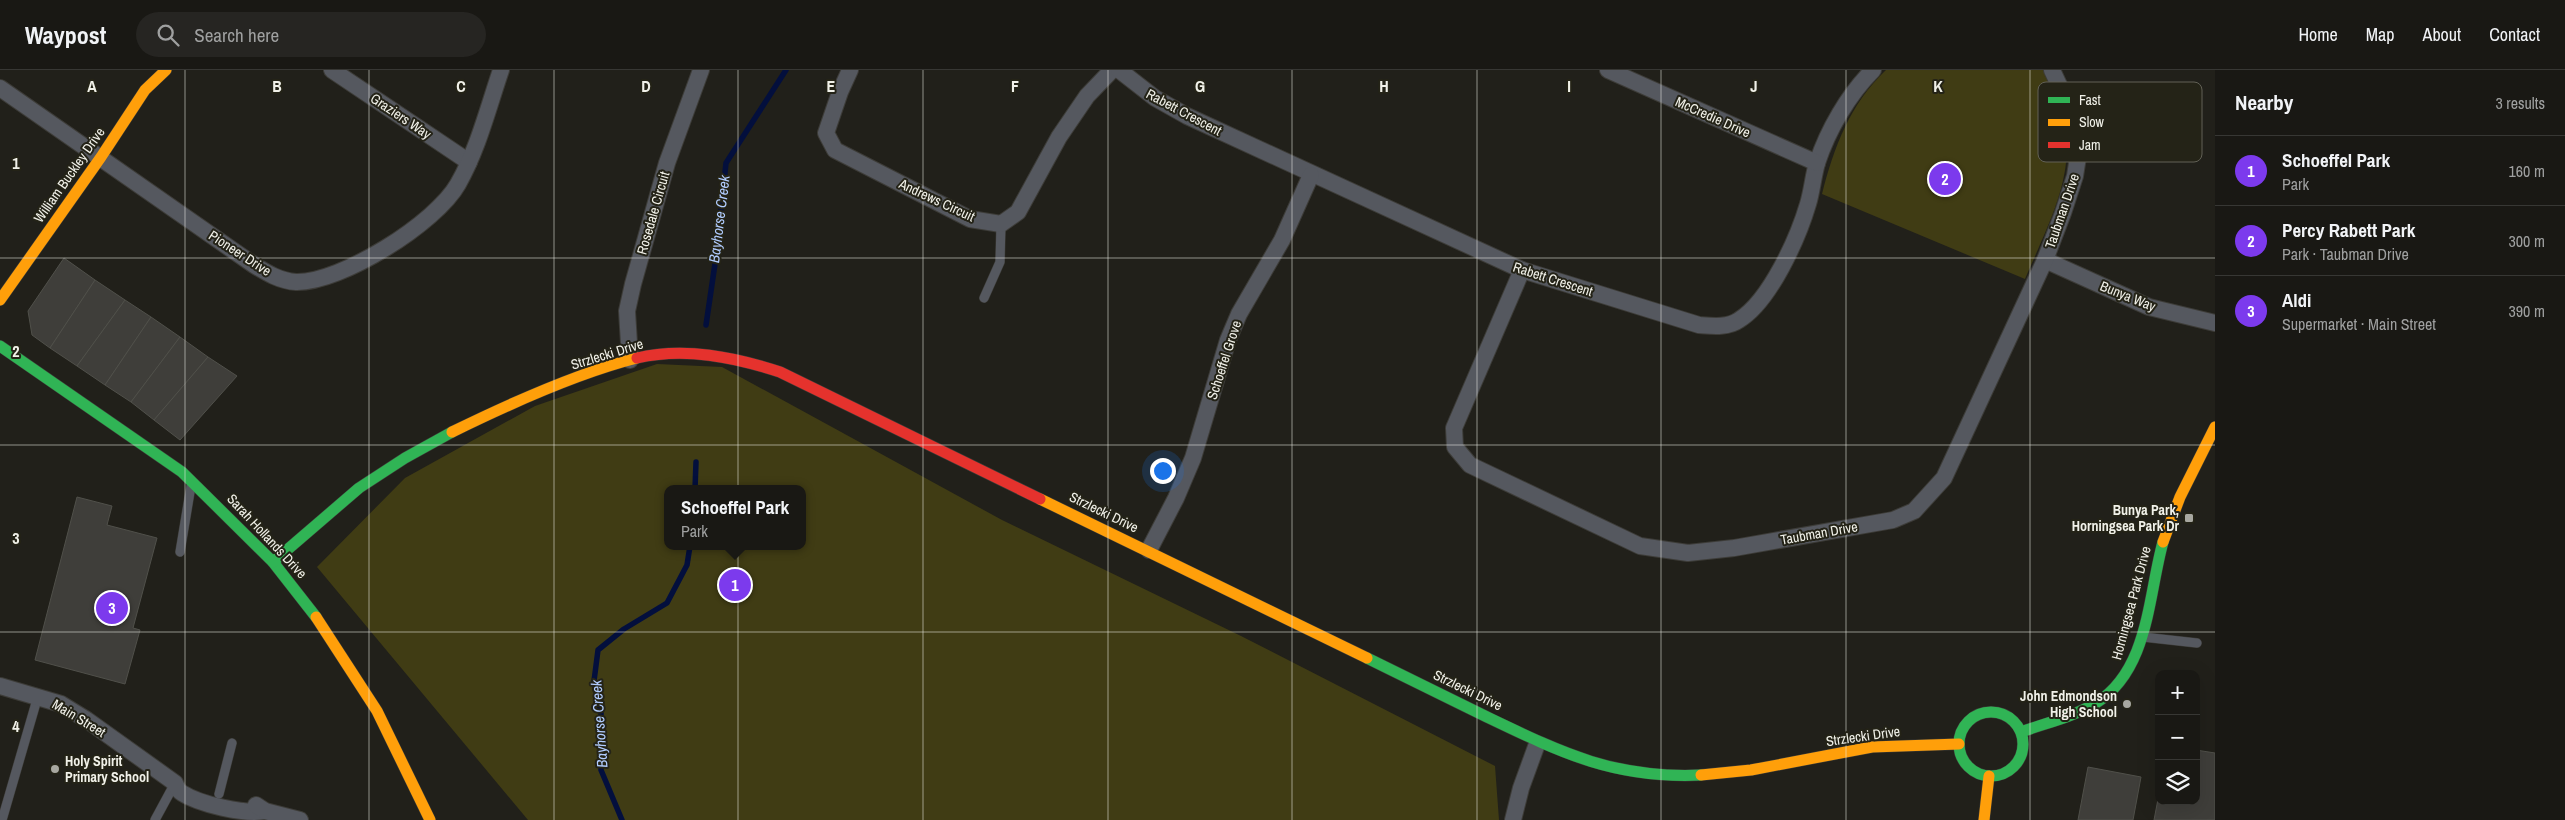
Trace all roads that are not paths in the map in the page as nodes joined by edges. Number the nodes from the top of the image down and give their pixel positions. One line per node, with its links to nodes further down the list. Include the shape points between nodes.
1 (166, 70): 13 (street, William Buckley Drive, via 145,90)
2 (332, 70): 14 (street, Graziers Way)
3 (501, 70): 14 (street, Pioneer Drive)
4 (702, 70): 25 (street, Rosedale Circuit, via 667,164 633,284 627,311)
5 (850, 70): 18 (street, Andrews Circuit, via 826,134 835,150 970,219)
6 (1112, 70): 18 (street, via 1087,96 1059,137 1018,212)
7 (1119, 70): 17 (street, Rabett Crescent, via 1155,98)
8 (1608, 70): 16 (street, McCredie Drive)
9 (1873, 70): 16 (street, Rabett Crescent, via 1837,118)
10 (2052, 70): 11 (street, Taubman Drive)
11 (2058, 82)
12 (0, 88): 13 (street, Pioneer Drive)
13 (101, 157): 14 (street, Pioneer Drive, via 254,265 280,279 295,282 332,275 401,239 446,201 458,186); 22 (street, William Buckley Drive)
14 (469, 162)
15 (2077, 162): 19 (street, Taubman Drive)
16 (1817, 164): 20 (street, Rabett Crescent, via 1808,205 1781,268 1760,302 1739,321 1723,326 1699,325)
17 (1310, 174): 20 (street, Rabett Crescent); 28 (street, Schoeffel Grove, via 1282,240 1228,340 1193,458)
18 (1001, 224): 21 (lane, via 1000,262)
19 (2045, 260): 20 (street, Taubman Drive, via 1944,478 1914,510 1893,520 1688,553 1640,546 1470,465 1454,447 1454,428); 23 (street, Bunya Way, via 2150,307)
20 (1522, 270)
21 (984, 298)
22 (0, 300)
23 (2215, 323)
24 (0, 346): 27 (street, Sarah Hollands Drive)
25 (630, 360): 28 (street, Strzlecki Drive, via 655,355 710,355 780,372); 30 (street, Strzlecki Drive, via 512,404 461,426 408,455 358,488)
26 (2215, 427): 31 (street, Horningsea Park Drive, via 2170,520)
27 (192, 481): 29 (lane); 30 (street, Sarah Hollands Drive)
28 (1149, 550): 37 (street, Strzlecki Drive, via 1511,728)
29 (180, 552)
30 (273, 562): 46 (street, Sarah Hollands Drive, via 307,602 377,711)
31 (2139, 636): 32 (lane); 35 (street, Horningsea Park Drive, via 2128,670 2102,700 2069,716)
32 (2197, 643)
33 (0, 686): 34 (street, Main Street)
34 (38, 696): 40 (street, Main Street, via 61,704 87,720); 43 (lane)
35 (2021, 732): 38 (street, via 2005,715 1981,713 1968,722); 39 (street, via 2022,748 2018,761 2008,771)
36 (232, 743): 41 (lane)
37 (1537, 744): 38 (street, Strzlecki Drive, via 1632,772 1683,776 1740,771 1870,747); 47 (street)
38 (1959, 744): 39 (street, via 1968,766)
39 (1989, 776): 48 (street)
40 (175, 784): 41 (street, Main Street, via 184,782); 42 (street, Main Street, via 180,792 198,800 252,814); 44 (lane)
41 (220, 794): 42 (street, Main Street, via 254,803)
42 (264, 811): 45 (street, Main Street)
43 (2, 820)
44 (155, 820)
45 (300, 820)
46 (430, 820)
47 (1513, 820)
48 (1984, 820)

